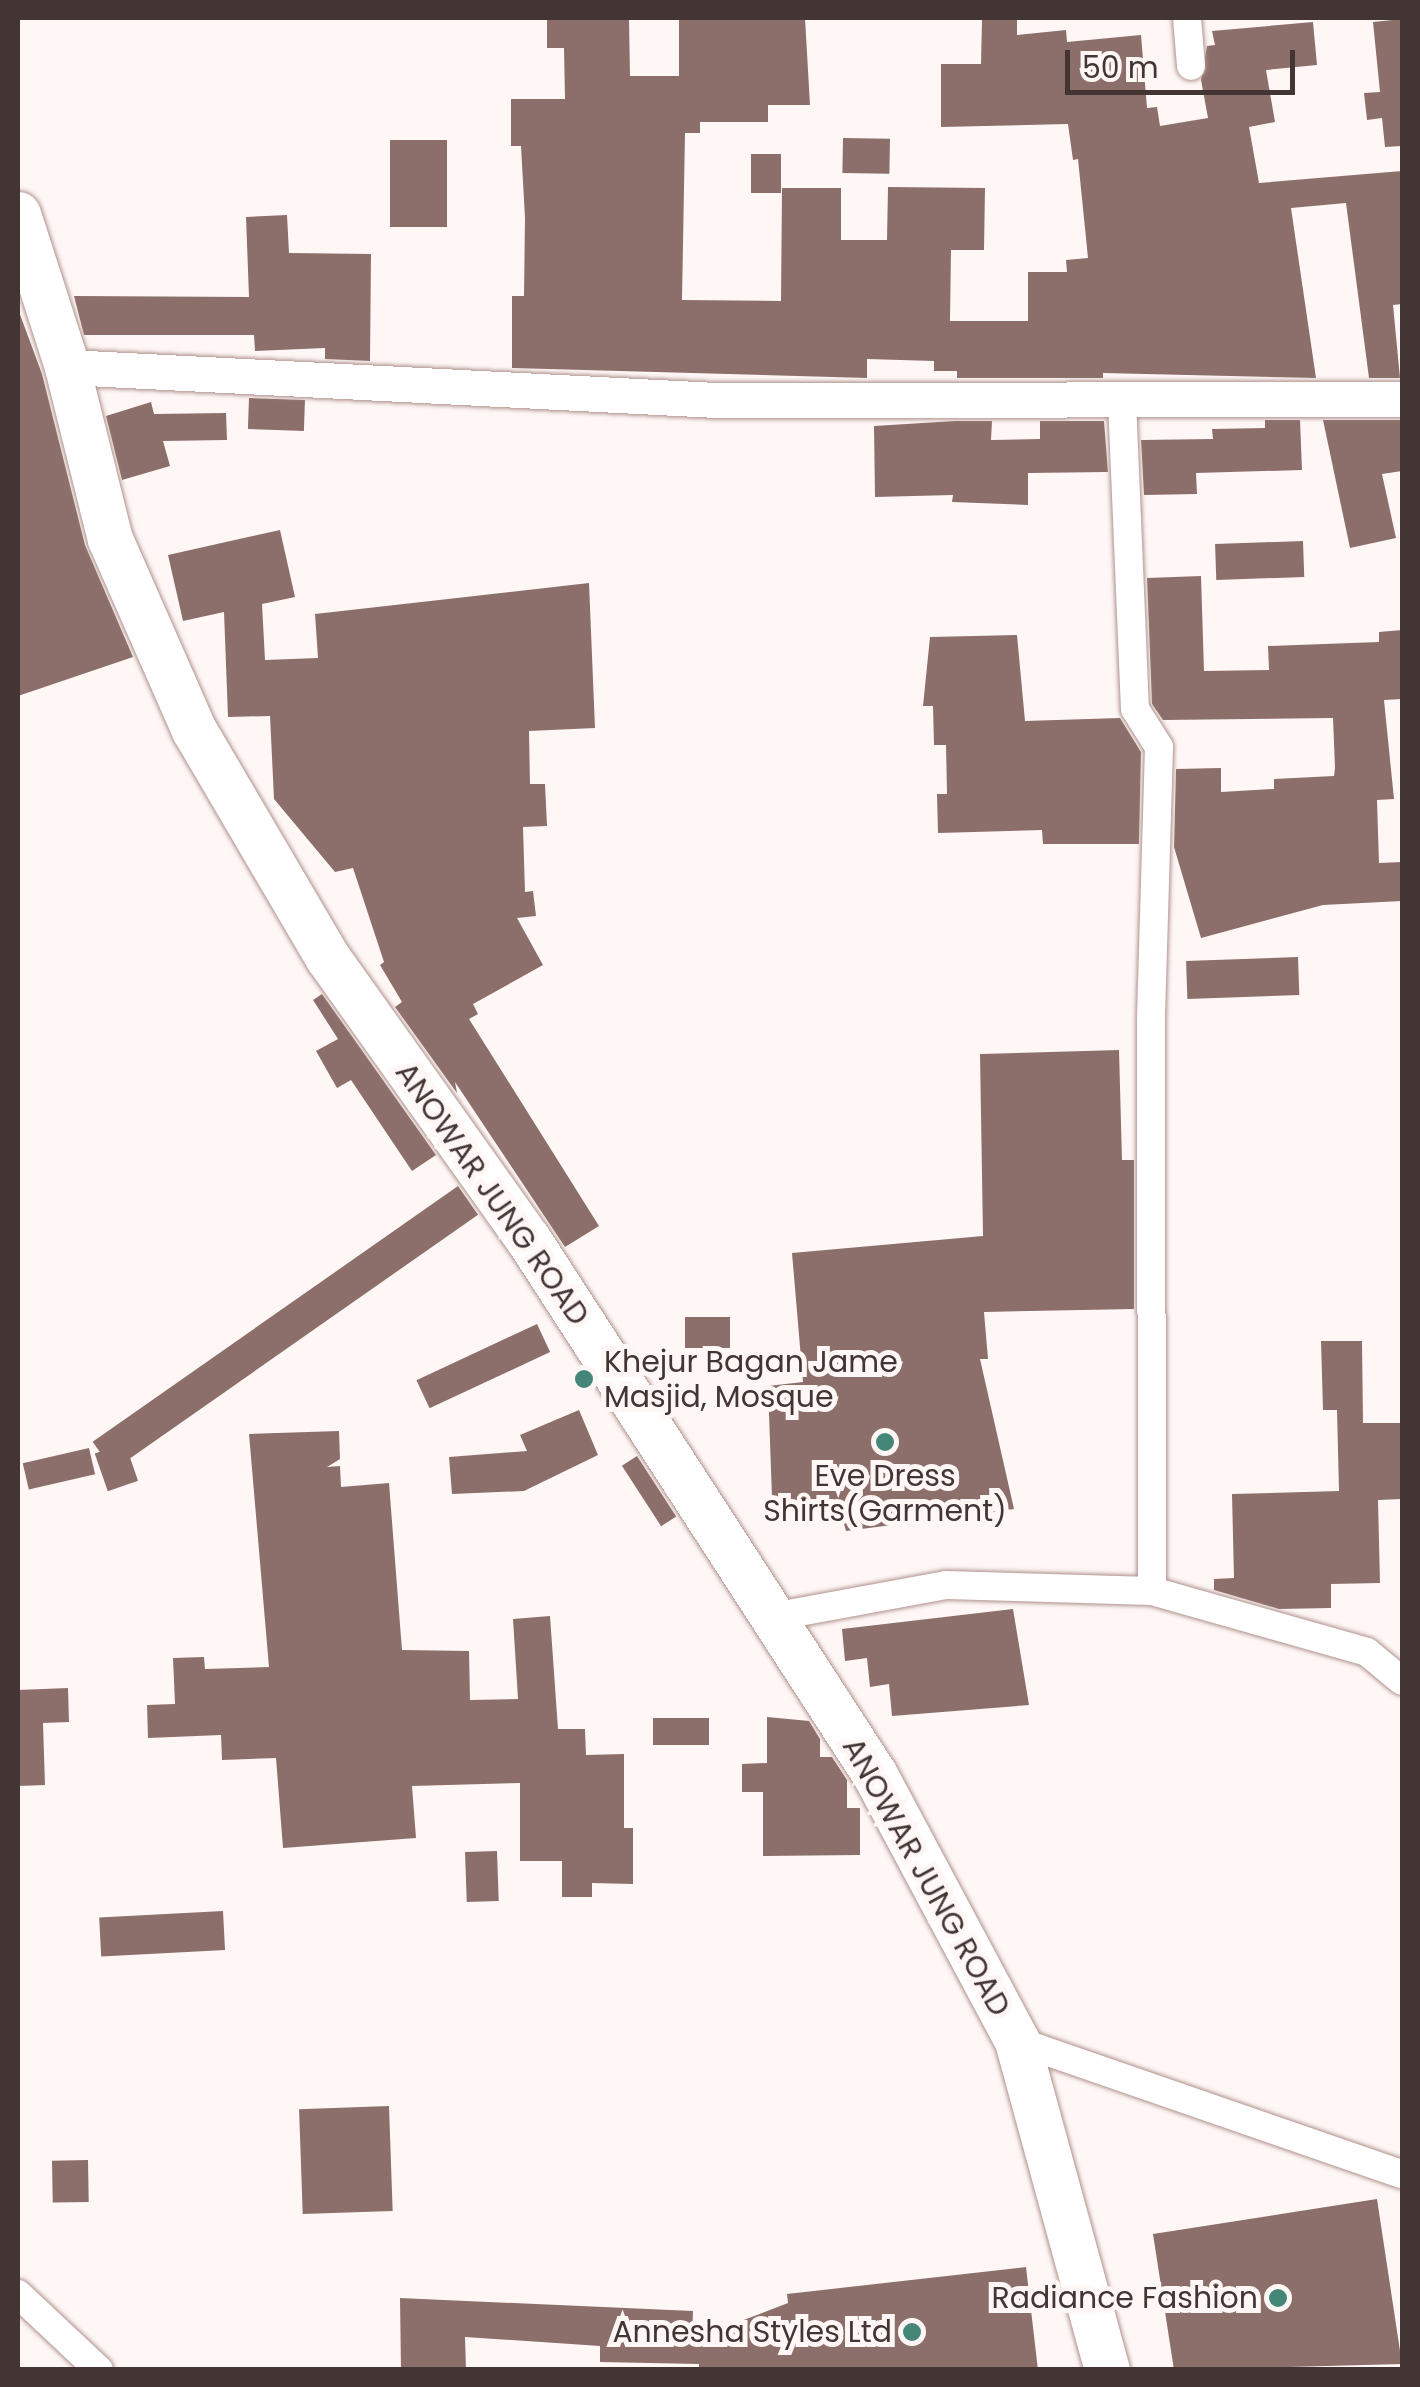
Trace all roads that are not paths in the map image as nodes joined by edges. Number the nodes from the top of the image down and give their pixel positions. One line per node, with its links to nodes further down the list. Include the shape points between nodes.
1 (1187, 18): 2 (street)
2 (1191, 66)
3 (19, 221): 4 (highway, ANOWAR JUNG ROAD)
4 (66, 368): 6 (street, via 717,400); 8 (highway, ANOWAR JUNG ROAD, via 110,539 194,730 328,958 528,1239)
5 (1402, 399): 6 (street)
6 (1122, 400): 7 (street, via 1135,709 1158,747 1151,1022)
7 (1152, 1592): 8 (street, via 946,1584); 9 (street, via 1368,1652)
8 (772, 1617): 10 (highway, ANOWAR JUNG ROAD, via 875,1775)
9 (1402, 1681)
10 (1017, 2041): 11 (street); 14 (highway, ANOWAR JUNG ROAD)
11 (1402, 2174)
12 (18, 2294): 13 (street)
13 (99, 2370)
14 (1107, 2370)

